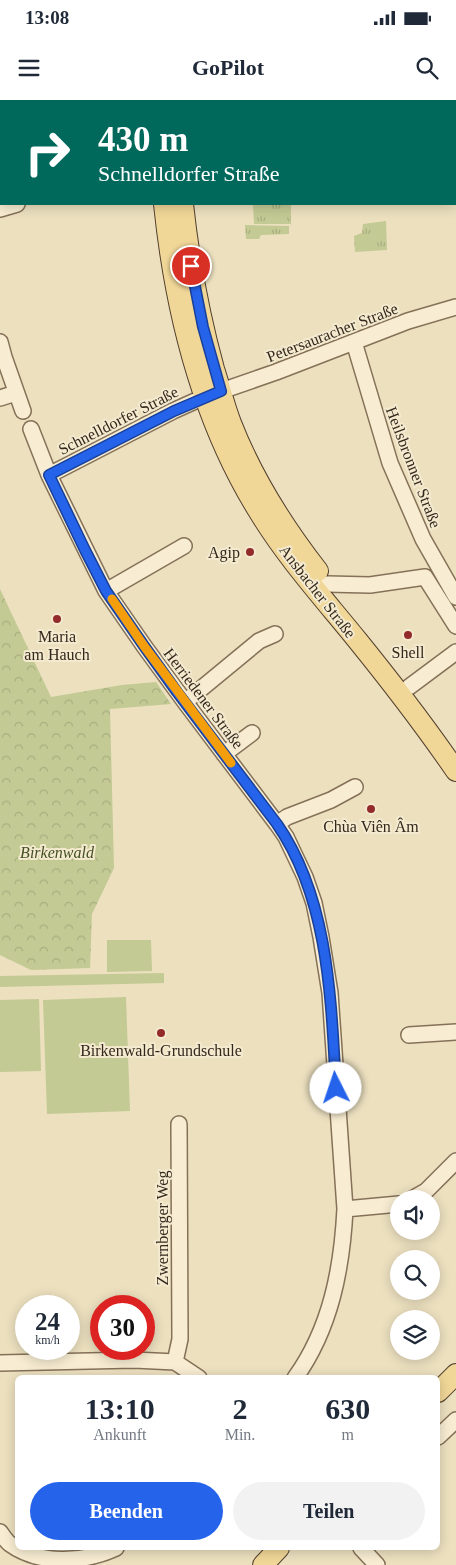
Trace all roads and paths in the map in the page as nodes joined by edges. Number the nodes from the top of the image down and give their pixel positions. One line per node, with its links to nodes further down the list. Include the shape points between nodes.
1 (13, 205): 4 (street)
2 (164, 205): 9 (main road, Ansbacher Straße, via 183,323 194,364)
3 (183, 205): 9 (main road, Ansbacher Straße)
4 (0, 208)
5 (456, 307): 7 (street, Petersauracher Straße)
6 (0, 342): 8 (street)
7 (354, 342): 9 (street, Petersauracher Straße); 17 (street, Heilsbronner Straße, via 390,463 423,539)
8 (16, 392): 10 (street); 11 (street)
9 (212, 394): 13 (street, Schnelldorfer Straße); 15 (main road, Ansbacher Straße, via 260,485); 26 (main road, Ansbacher Straße, via 213,422 248,494 271,530)
10 (0, 398)
11 (23, 411)
12 (30, 429): 13 (street, Herriedener Straße)
13 (49, 475): 16 (street, Herriedener Straße)
14 (184, 546): 16 (street)
15 (327, 584): 18 (street, via 370,585 426,577); 21 (main road, Ansbacher Straße)
16 (106, 591): 22 (street, Herriedener Straße)
17 (456, 597)
18 (456, 626)
19 (275, 634): 22 (street, via 259,641)
20 (456, 652): 21 (street)
21 (409, 687): 24 (main road, Ansbacher Straße)
22 (185, 702): 25 (street, Herriedener Straße)
23 (252, 733): 25 (street)
24 (456, 751)
25 (224, 754): 28 (street, Herriedener Straße)
26 (456, 771)
27 (355, 787): 28 (street)
28 (277, 824): 35 (street, Herriedener Straße, via 306,877 321,937 330,998)
29 (456, 1032): 30 (street)
30 (409, 1034)
31 (179, 1124): 36 (street, Zwernberger Weg, via 180,1339)
32 (456, 1161): 33 (street)
33 (427, 1190)
34 (390, 1205): 35 (street)
35 (345, 1209): 40 (street, Herriedener Straße, via 344,1241 335,1289 319,1335)
36 (174, 1362): 37 (street); 39 (street)
37 (0, 1363)
38 (456, 1374): 41 (main road)
39 (194, 1375)
40 (298, 1375)
41 (440, 1390)
42 (456, 1420): 43 (street)
43 (440, 1435)
44 (0, 1532): 45 (street)
45 (15, 1547)
46 (20, 1550): 50 (street, via 44,1561)
47 (111, 1550): 50 (street)
48 (277, 1550): 51 (main road)
49 (363, 1550): 52 (street)
50 (58, 1563)
51 (263, 1565)
52 (376, 1565)

